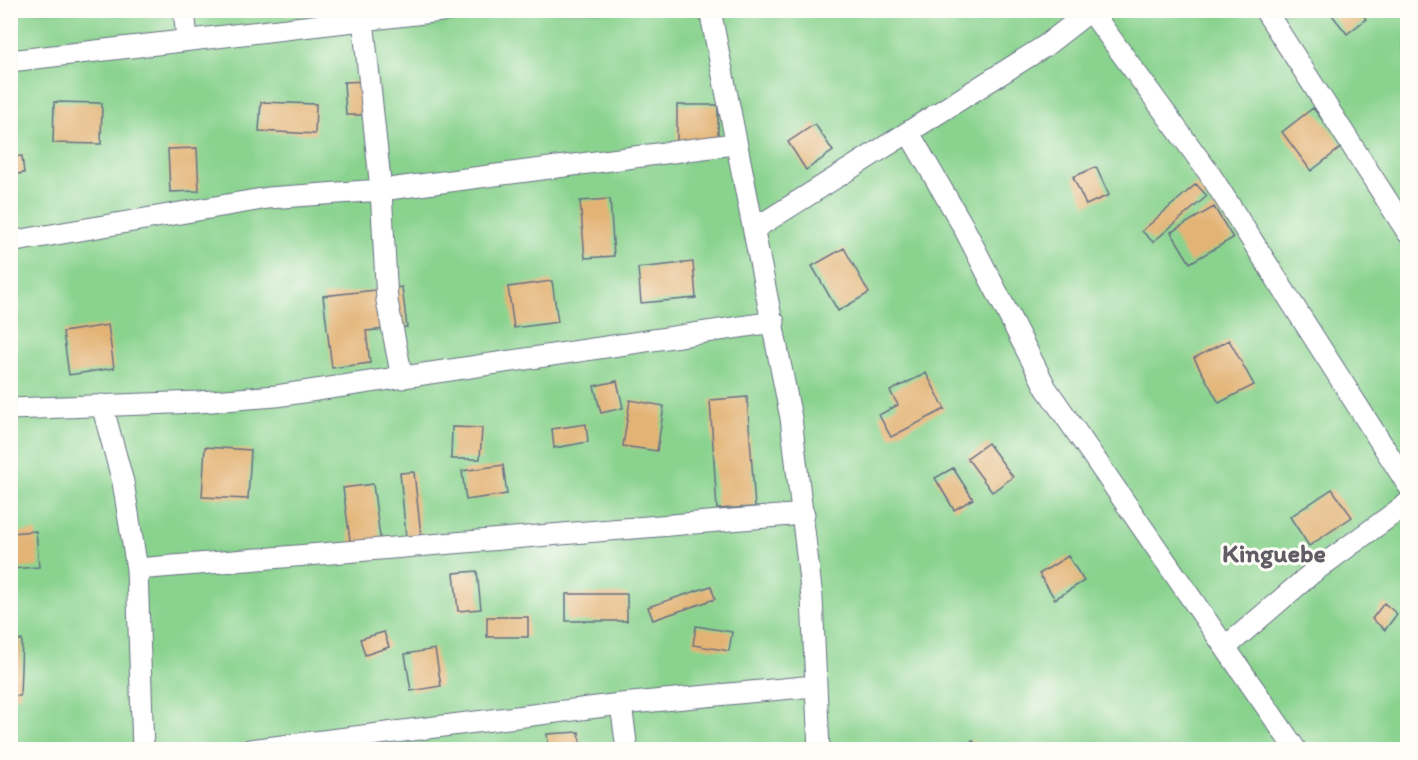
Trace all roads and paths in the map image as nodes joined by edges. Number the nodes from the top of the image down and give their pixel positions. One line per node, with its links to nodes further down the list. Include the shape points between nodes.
1 (184, 10): 6 (street)
2 (450, 10): 5 (street)
3 (710, 10): 9 (street)
4 (1264, 10): 12 (street)
5 (363, 16): 6 (street); 10 (street)
6 (187, 39): 7 (street)
7 (10, 61)
8 (909, 133): 11 (street); 18 (street, via 1045,46 1090,10 1209,173); 22 (street, via 963,226 1046,388)
9 (734, 144): 10 (street); 11 (street)
10 (381, 190): 13 (street, via 236,202 101,229); 15 (street, via 387,301)
11 (754, 230): 14 (street)
12 (1407, 233)
13 (10, 242)
14 (774, 322): 15 (street); 20 (street)
15 (402, 378): 16 (street, via 276,396)
16 (102, 405): 17 (street); 21 (street, via 123,482)
17 (10, 409)
18 (1407, 485)
19 (1407, 503): 22 (street, via 1312,573)
20 (804, 514): 21 (street); 23 (street, via 812,598)
21 (136, 569): 26 (street)
22 (1227, 646): 30 (street)
23 (814, 686): 24 (street); 29 (street)
24 (621, 704): 25 (street); 28 (street)
25 (327, 746): 27 (street)
26 (143, 750)
27 (250, 750)
28 (627, 750)
29 (819, 750)
30 (1296, 750)

